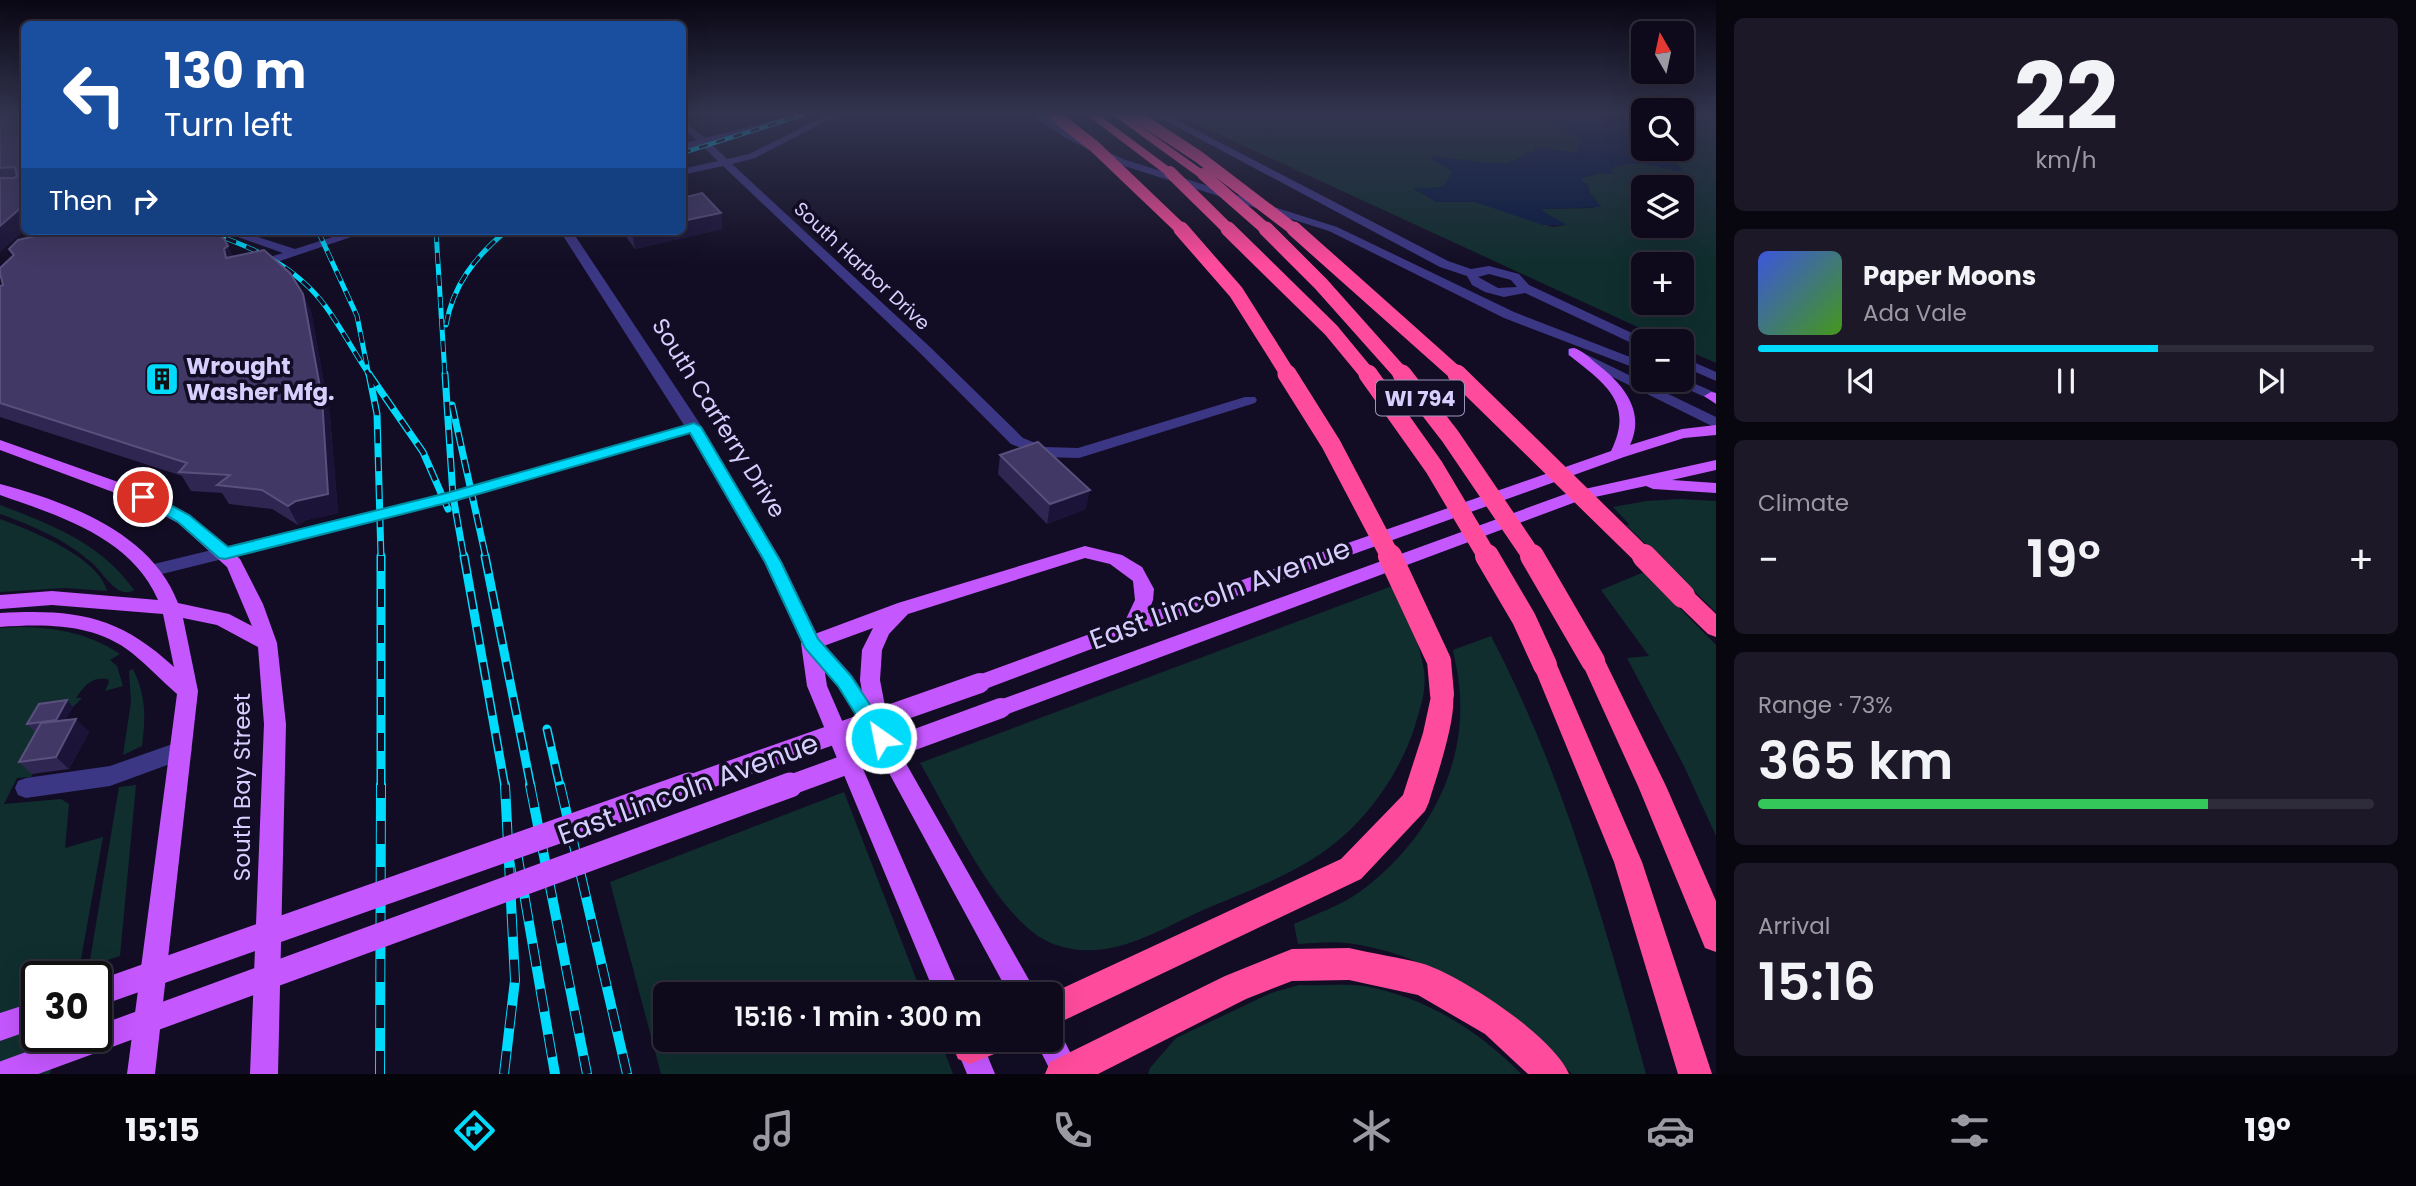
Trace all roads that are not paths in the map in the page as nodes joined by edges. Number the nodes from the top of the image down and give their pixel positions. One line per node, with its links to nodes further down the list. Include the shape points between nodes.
1 (720, 165): 9 (street)
2 (727, 165): 29 (street, South Harbor Drive, via 1017,441 1043,452 1079,453)
3 (1114, 165): 57 (highway, bridge, via 1189,237 1236,292 1331,443 1406,586 1438,662 1442,694 1436,733 1415,802 1351,869)
4 (1132, 165): 20 (street, via 1332,229)
5 (1161, 165): 66 (highway, WI 794, bridge, via 1331,330 1382,391 1434,467 1524,619 1628,862)
6 (1190, 165): 53 (highway, WI 794, bridge, via 1275,238 1357,323 1472,467 1562,604 1593,661)
7 (1212, 165): 46 (highway, bridge, via 1314,244 1447,363)
8 (1256, 165): 18 (street)
9 (686, 171)
10 (42, 235): 17 (street)
11 (240, 235): 15 (street)
12 (281, 235): 15 (street)
13 (351, 235): 15 (street)
14 (569, 235): 31 (street, South Carferry Drive)
15 (297, 253): 16 (street)
16 (240, 269)
17 (0, 274)
18 (1476, 280): 19 (street, via 1503,292); 19 (street, via 1481,270 1507,273 1521,280); 20 (street)
19 (1525, 288): 22 (street)
20 (1459, 291): 21 (street)
21 (1509, 316): 23 (street); 24 (street)
22 (1631, 337)
23 (1574, 352): 30 (street); 34 (main road, via 1609,380 1625,402 1628,430)
24 (1631, 362)
25 (1694, 367): 26 (street)
26 (1716, 377)
27 (1694, 389): 28 (street)
28 (1714, 398)
29 (1250, 400)
30 (1716, 423)
31 (694, 427): 39 (street, via 449,498); 48 (street, South Carferry Drive, via 773,562)
32 (1716, 430): 34 (main road, East Lincoln Avenue, via 1682,434)
33 (0, 445): 39 (main road, South Bay Street, via 143,497 184,519)
34 (1618, 454): 45 (main road, East Lincoln Avenue)
35 (1716, 465): 36 (main road, East Lincoln Avenue)
36 (1632, 483): 37 (main road); 62 (main road, East Lincoln Avenue, bridge, via 1577,496)
37 (1716, 488)
38 (0, 489): 40 (main road, via 84,520)
39 (225, 554): 40 (street); 47 (main road, South Bay Street, via 254,604)
40 (150, 571): 42 (main road)
41 (0, 602): 42 (main road, via 52,598)
42 (169, 608): 47 (main road, via 222,619); 49 (main road)
43 (905, 608): 45 (main road, via 1085,552 1125,563 1140,577 1145,597); 48 (main road); 50 (main road, via 881,631 872,650 870,680)
44 (0, 620): 49 (main road, via 38,617 108,629 132,642)
45 (1132, 626): 56 (main road, East Lincoln Avenue, bridge)
46 (1716, 628)
47 (267, 643): 64 (main road, South Bay Street, via 275,724)
48 (811, 643): 50 (street, South Carferry Drive, via 845,681); 54 (main road, South Carferry Drive, via 817,686)
49 (188, 691): 51 (main road)
50 (881, 738): 55 (main road, South Carferry Drive)
51 (180, 750): 52 (street, via 110,776); 63 (main road)
52 (26, 788)
53 (1716, 937)
54 (943, 982)
55 (1017, 982)
56 (112, 988)
57 (1063, 1005)
58 (21, 1020): 59 (main road)
59 (0, 1027)
60 (1055, 1052): 61 (main road)
61 (1065, 1073): 65 (highway, via 1236,987 1292,965 1349,964 1423,980 1497,1022)
62 (2, 1074)
63 (141, 1074)
64 (264, 1074)
65 (1552, 1074)
66 (1695, 1074)

